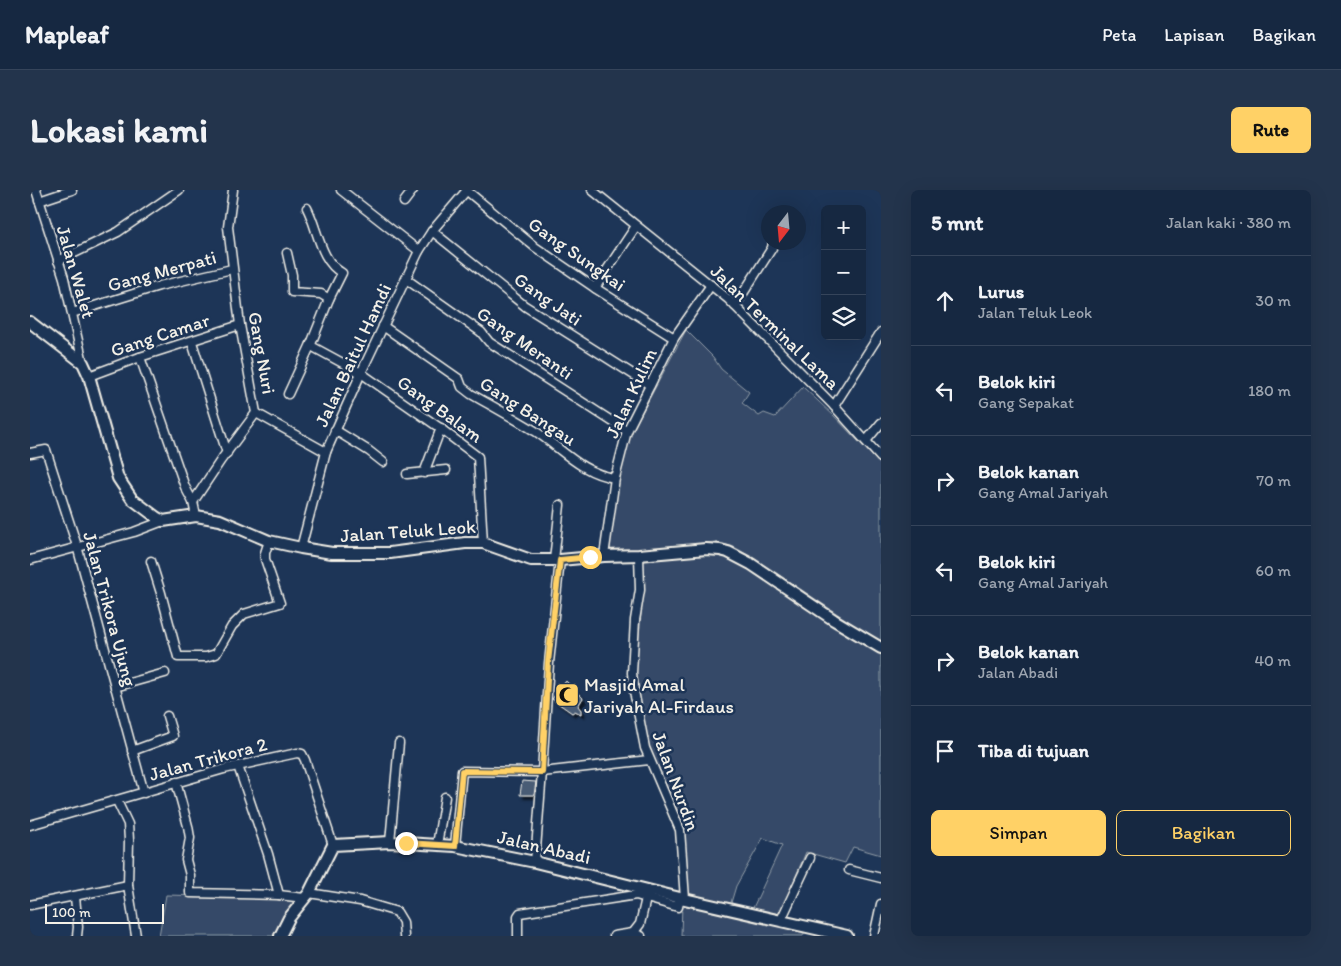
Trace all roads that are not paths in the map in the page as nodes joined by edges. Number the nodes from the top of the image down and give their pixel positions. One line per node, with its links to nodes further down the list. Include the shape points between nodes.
1 (36, 190): 9 (street, Jalan Walet)
2 (72, 190): 9 (street)
3 (179, 190): 17 (street, via 118,232)
4 (233, 190): 18 (street, Gang Nuri, via 228,227)
5 (341, 190): 15 (street)
6 (413, 190): 10 (street)
7 (467, 190): 13 (street, Jalan Baitul Hamdi); 21 (street, Gang Sungkai, via 535,247)
8 (592, 190): 12 (street, Jalan Terminal Lama)
9 (39, 202): 17 (street, Jalan Walet)
10 (404, 202)
11 (307, 208): 22 (street, via 328,262 342,273)
12 (636, 226): 20 (street, Jalan Terminal Lama); 21 (street)
13 (432, 231): 15 (street, Jalan Baitul Hamdi); 36 (street, Gang Jati, via 526,306)
14 (771, 250): 23 (street)
15 (419, 251): 19 (street, Jalan Baitul Hamdi)
16 (287, 253): 22 (street, via 292,292 321,294)
17 (58, 261): 24 (street, Jalan Walet)
18 (232, 269): 24 (street, Gang Merpati, via 159,286); 26 (street, Gang Nuri)
19 (406, 279): 27 (street, Jalan Baitul Hamdi); 43 (street, Gang Meranti, via 481,332 489,342)
20 (711, 285): 23 (street, Jalan Terminal Lama); 29 (street, Jalan Kulim)
21 (595, 288): 29 (street, Gang Sungkai)
22 (329, 299): 31 (street)
23 (735, 306): 38 (street, Jalan Terminal Lama)
24 (72, 313): 33 (street, Jalan Walet)
25 (30, 322): 33 (street)
26 (240, 325): 30 (street, Gang Camar); 39 (street, Gang Nuri)
27 (383, 326): 34 (street, Jalan Baitul Hamdi); 53 (street, Gang Bangau, via 459,379 462,387 471,394 536,432 581,466)
28 (881, 332): 38 (street)
29 (674, 338): 36 (street, Jalan Kulim)
30 (192, 342): 32 (street, Gang Camar); 47 (street)
31 (311, 344): 34 (street, Gang Balam); 37 (street)
32 (140, 357): 35 (street, Gang Camar); 54 (street)
33 (84, 363): 35 (street)
34 (361, 372): 41 (street, Gang Balam); 42 (street, Jalan Baitul Hamdi)
35 (89, 376): 57 (street, via 118,478 132,499)
36 (650, 385): 43 (street, Jalan Kulim)
37 (288, 394)
38 (834, 406): 44 (street, Jalan Terminal Lama)
39 (256, 413): 45 (street); 47 (street, Gang Nuri)
40 (881, 423): 44 (street)
41 (441, 428): 51 (street); 59 (street, Gang Balam, via 479,458)
42 (335, 430): 45 (street, Jalan Baitul Hamdi); 49 (street)
43 (627, 431): 53 (street, Jalan Kulim)
44 (866, 441): 48 (street, Jalan Terminal Lama)
45 (326, 452): 61 (street, Jalan Baitul Hamdi)
46 (30, 453): 60 (street, Jalan Trikora Ujung, via 46,450)
47 (227, 453): 54 (street, Gang Nuri)
48 (881, 458)
49 (383, 462)
50 (446, 470): 51 (street)
51 (424, 472): 52 (street)
52 (407, 474)
53 (615, 478): 63 (street, Jalan Kulim)
54 (193, 502): 56 (street)
55 (560, 505): 65 (street)
56 (196, 516): 57 (street, Jalan Teluk Leok); 58 (street, Jalan Teluk Leok, via 220,520)
57 (163, 521): 60 (street)
58 (269, 541): 61 (street, Jalan Teluk Leok); 66 (street, via 265,559 280,603 244,614 232,626 216,654 206,657 178,657)
59 (483, 543): 61 (street, Jalan Teluk Leok, via 361,554); 65 (street, Jalan Teluk Leok, via 522,558)
60 (77, 546): 64 (street); 69 (street, Jalan Trikora Ujung)
61 (301, 548)
62 (639, 555): 63 (street, Jalan Teluk Leok); 67 (street, Jalan Teluk Leok, via 706,550 728,552); 73 (street, Jalan Nurdin, via 640,590 632,673 641,734)
63 (604, 556): 65 (street, Jalan Teluk Leok)
64 (30, 560)
65 (557, 560): 75 (street)
66 (151, 561)
67 (881, 648)
68 (165, 674): 69 (street)
69 (115, 687): 72 (street, Jalan Trikora Ujung)
70 (167, 716): 72 (street, via 173,736)
71 (399, 743): 81 (street)
72 (132, 751): 77 (street, Jalan Trikora Ujung)
73 (650, 760): 75 (street); 94 (street, Jalan Nurdin, via 680,830)
74 (238, 766): 76 (street, Jalan Trikora 2); 82 (street, Jalan Trikora 2, via 302,754); 91 (street)
75 (542, 772): 84 (street, via 462,771); 86 (street)
76 (176, 782): 77 (street, Jalan Trikora 2); 91 (street, via 190,838 186,860 190,893)
77 (144, 793): 79 (street, Jalan Trikora 2)
78 (445, 797): 83 (street)
79 (117, 801): 80 (street, Jalan Trikora 2); 89 (street, via 128,824)
80 (30, 824)
81 (390, 842): 82 (street, Jalan Abadi); 83 (street, Jalan Abadi)
82 (333, 845): 92 (street)
83 (437, 845): 84 (street, Jalan Abadi)
84 (455, 846): 86 (street, Jalan Abadi)
85 (810, 858): 97 (street)
86 (535, 862): 90 (street, Jalan Abadi)
87 (849, 870): 88 (street)
88 (881, 878)
89 (128, 886): 93 (street); 101 (street)
90 (646, 894): 94 (street, Jalan Abadi); 99 (street, via 640,924); 104 (street, via 520,913)
91 (280, 895): 92 (street)
92 (306, 896): 102 (street); 103 (street, via 360,901 397,912 403,922)
93 (75, 897): 96 (street); 100 (street)
94 (681, 901): 97 (street, Jalan Abadi)
95 (881, 904): 107 (street)
96 (30, 906)
97 (781, 920): 98 (street, Jalan Abadi)
98 (809, 932): 106 (street, Jalan Abadi)
99 (632, 935): 105 (street)
100 (77, 936)
101 (136, 936)
102 (280, 936)
103 (404, 936)
104 (518, 936)
105 (614, 936)
106 (847, 936)
107 (874, 936)

